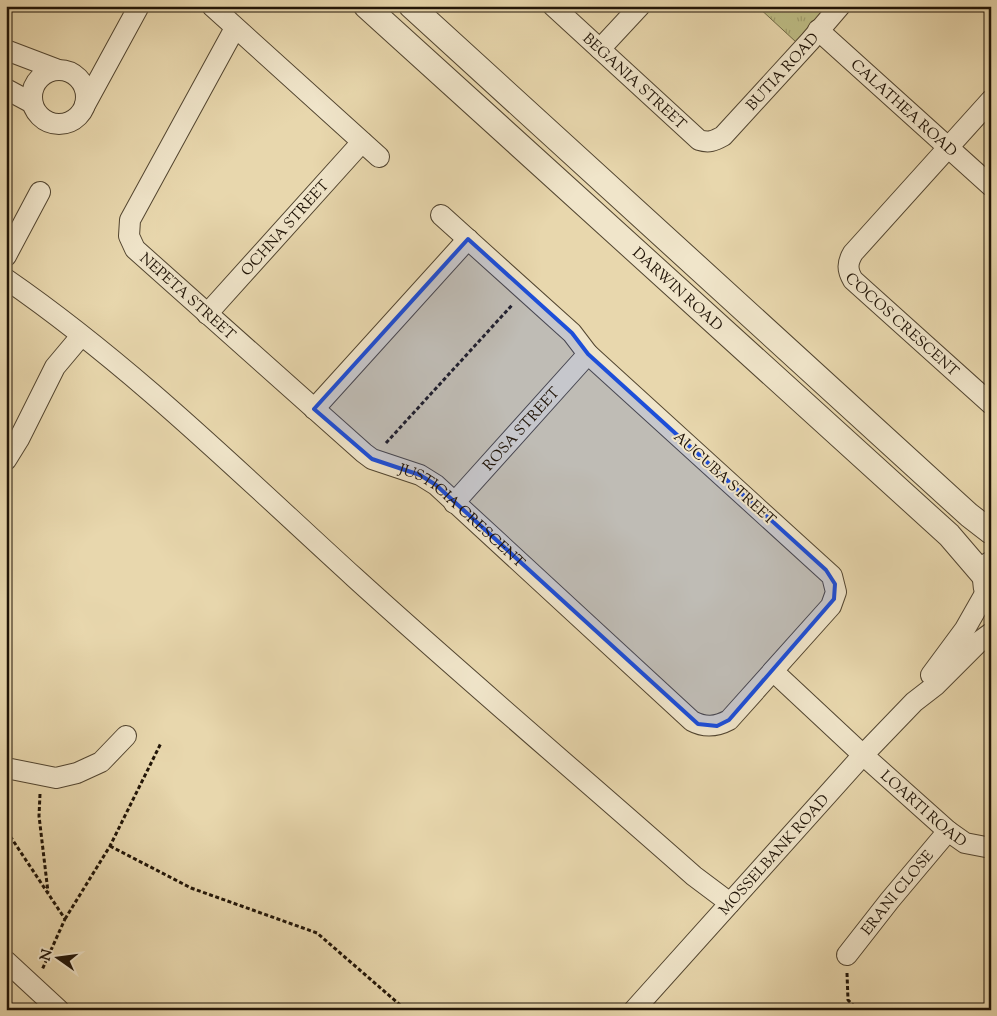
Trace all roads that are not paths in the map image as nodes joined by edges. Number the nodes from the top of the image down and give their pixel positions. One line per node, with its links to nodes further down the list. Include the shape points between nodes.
1 (138, 6): 12 (street)
2 (212, 6): 8 (street)
3 (366, 6): 36 (street, DARWIN ROAD, via 949,535)
4 (411, 6): 35 (street, DARWIN ROAD)
5 (553, 6): 10 (street, BEGANIA STREET)
6 (640, 6): 10 (street)
7 (840, 6): 9 (street, BUTIA ROAD)
8 (236, 28): 19 (street); 28 (street, NEPETA STREET, via 134,213 129,228 135,248)
9 (818, 30): 18 (street, BUTIA ROAD); 20 (street, CALATHEA ROAD)
10 (600, 49): 18 (street, BEGANIA STREET, via 699,140 712,142)
11 (6, 50): 13 (street)
12 (111, 58): 13 (street, via 95,68); 17 (street)
13 (62, 70): 16 (street, via 45,73 36,81); 17 (street, via 78,76 84,85)
14 (6, 89): 16 (street)
15 (991, 100): 20 (street)
16 (32, 103): 17 (street, via 44,120 53,124 73,120)
17 (85, 105)
18 (723, 136)
19 (362, 142): 21 (street); 28 (street, OCHNA STREET)
20 (948, 148): 22 (street, CALATHEA ROAD); 31 (street, COCOS CRESCENT, via 853,253 849,259 849,274)
21 (379, 157)
22 (991, 186)
23 (40, 192): 26 (street)
24 (441, 215): 25 (street, AUCUBA STREET)
25 (468, 239): 30 (street, AUCUBA STREET, via 572,333); 32 (street)
26 (6, 256)
27 (6, 280): 29 (street)
28 (207, 314): 32 (street, NEPETA STREET)
29 (81, 336): 33 (street, via 56,368); 45 (street, via 153,394 368,589)
30 (588, 354): 34 (street, ROSA STREET); 38 (street, AUCUBA STREET, via 832,576 836,592 831,606)
31 (991, 404)
32 (314, 409): 34 (street, JUSTICIA CRESCENT, via 372,458 420,475)
33 (6, 460)
34 (454, 503): 38 (street, JUSTICIA CRESCENT, via 698,724 710,727 729,720)
35 (991, 532)
36 (988, 583): 39 (street, MOSSELBANK ROAD, via 965,629)
37 (991, 633): 39 (street, MOSSELBANK ROAD)
38 (773, 671): 41 (street)
39 (914, 702): 41 (street, MOSSELBANK ROAD)
40 (126, 736): 42 (street, via 101,762 77,773 56,778)
41 (863, 755): 43 (street, LOARTI ROAD); 45 (street, MOSSELBANK ROAD)
42 (6, 768)
43 (948, 831): 44 (street, LOARTI ROAD, via 965,843); 46 (street, ERANI CLOSE)
44 (991, 848)
45 (730, 903): 49 (street, MOSSELBANK ROAD)
46 (847, 956)
47 (6, 961): 48 (street)
48 (59, 1010)
49 (634, 1010)

